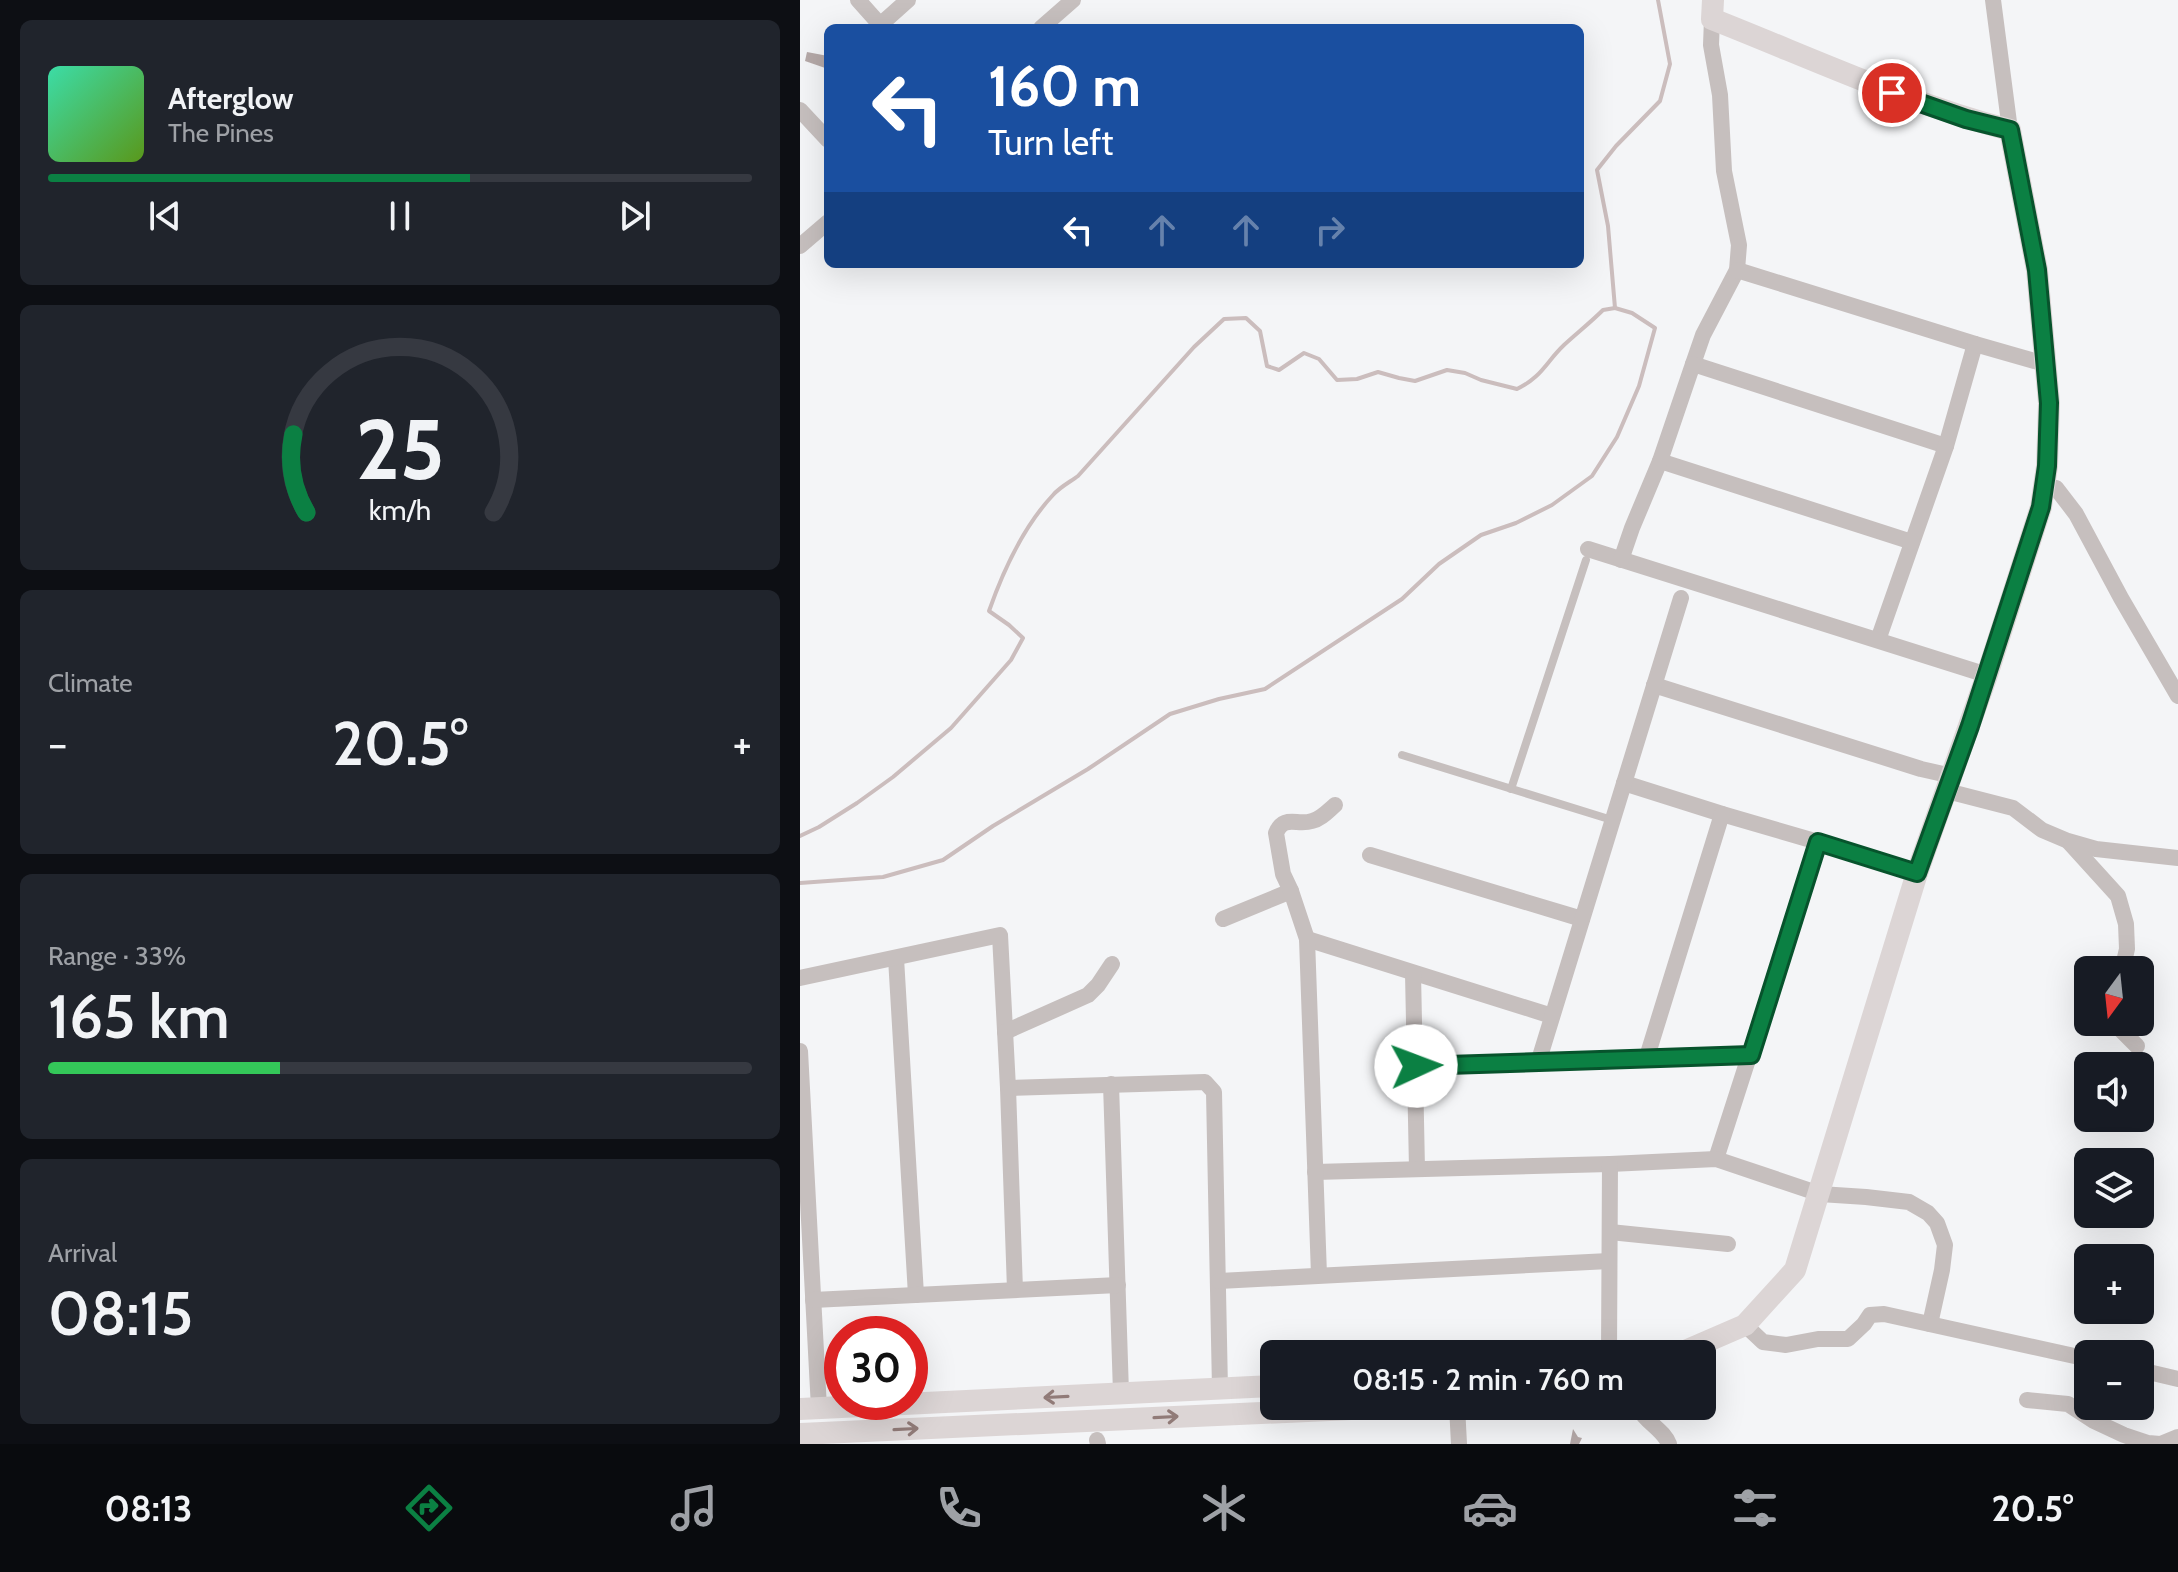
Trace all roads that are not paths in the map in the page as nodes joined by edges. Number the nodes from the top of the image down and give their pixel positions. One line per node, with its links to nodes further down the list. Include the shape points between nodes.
1 (858, 0): 6 (street)
2 (908, 0): 7 (street)
3 (1073, 0): 8 (street)
4 (1993, 0): 10 (street)
5 (1713, 10): 10 (street, via 1868,84); 14 (street, via 1711,45 1724,171 1739,245)
6 (880, 24)
7 (884, 24)
8 (1046, 24)
9 (800, 110): 11 (street)
10 (2010, 130): 17 (street, via 2037,270)
11 (824, 136)
12 (824, 225): 13 (street)
13 (800, 246)
14 (1737, 270): 15 (street); 16 (street)
15 (1975, 344): 17 (street); 18 (street)
16 (1693, 364): 18 (street); 19 (street)
17 (2045, 364): 20 (street, via 2049,403)
18 (1946, 446): 21 (street)
19 (1660, 461): 21 (street); 23 (street)
20 (2044, 485): 26 (street); 28 (street, via 2056,488 2076,514)
21 (1912, 542): 25 (street)
22 (1587, 554): 23 (street); 32 (lane)
23 (1621, 560): 25 (street)
24 (1681, 598): 27 (street)
25 (1878, 640): 26 (street)
26 (1987, 675): 31 (street)
27 (1654, 685): 30 (street); 31 (street, via 1921,769)
28 (2178, 696)
29 (1402, 755): 32 (lane)
30 (1624, 783): 34 (street); 35 (street)
31 (1950, 784): 36 (street, via 2013,808); 40 (street)
32 (1511, 789): 35 (lane)
33 (1335, 805): 41 (street, via 1312,821 1286,821 1278,827 1283,874)
34 (1722, 814): 37 (street); 56 (street)
35 (1613, 821): 43 (street)
36 (2068, 841): 39 (street); 45 (street, via 2118,896 2126,924)
37 (1818, 842): 40 (street); 55 (street)
38 (1370, 855): 43 (street)
39 (2178, 858)
40 (1917, 873): 66 (street)
41 (1291, 891): 42 (street); 44 (street)
42 (1223, 919)
43 (1582, 919): 50 (street)
44 (1307, 939): 48 (street); 65 (street)
45 (2125, 956)
46 (896, 958): 49 (street); 51 (street, via 1000,935); 74 (street)
47 (1112, 964): 51 (street, via 1088,995)
48 (1413, 973): 50 (street); 58 (street)
49 (800, 978)
50 (1552, 1016): 57 (street)
51 (1005, 1032): 60 (street)
52 (2127, 1036): 53 (street)
53 (2137, 1046)
54 (800, 1051): 61 (street)
55 (1751, 1055): 56 (street); 62 (street)
56 (1646, 1060): 57 (street)
57 (1538, 1063): 58 (street)
58 (1416, 1066): 64 (street)
59 (1111, 1084): 60 (street); 71 (street, via 1205,1082 1214,1092); 72 (street)
60 (1008, 1088): 73 (street)
61 (801, 1094): 75 (street)
62 (1716, 1159): 63 (street); 66 (street)
63 (1610, 1164): 64 (street); 67 (street)
64 (1417, 1169): 65 (street)
65 (1315, 1172): 70 (street)
66 (1820, 1194): 76 (street, via 1909,1202 1937,1223 1945,1245); 77 (street, via 1795,1270)
67 (1610, 1232): 68 (street); 69 (street)
68 (1728, 1244)
69 (1609, 1261): 70 (street); 78 (street)
70 (1319, 1275): 71 (street)
71 (1219, 1281): 84 (street)
72 (1118, 1285): 73 (street); 85 (street)
73 (1015, 1290): 74 (street)
74 (916, 1295): 75 (street)
75 (813, 1300): 87 (street)
76 (1930, 1324): 77 (street, via 1870,1315 1848,1339 1786,1345 1763,1342); 80 (street)
77 (1745, 1325): 79 (street)
78 (1609, 1340)
79 (1710, 1340)
80 (2074, 1356)
81 (2154, 1373): 82 (street)
82 (2178, 1379)
83 (1260, 1387): 84 (street)
84 (1220, 1389): 85 (street)
85 (1121, 1393): 87 (street, one-way to 87)
86 (2027, 1400): 95 (street, via 2068,1404 2124,1435)
87 (810, 1408)
88 (1260, 1413): 91 (street, one-way to 88)
89 (1458, 1420): 93 (street)
90 (1645, 1420): 94 (street, via 1665,1434)
91 (800, 1434)
92 (2178, 1437): 95 (street)
93 (1459, 1444)
94 (1669, 1444)
95 (2160, 1444)

